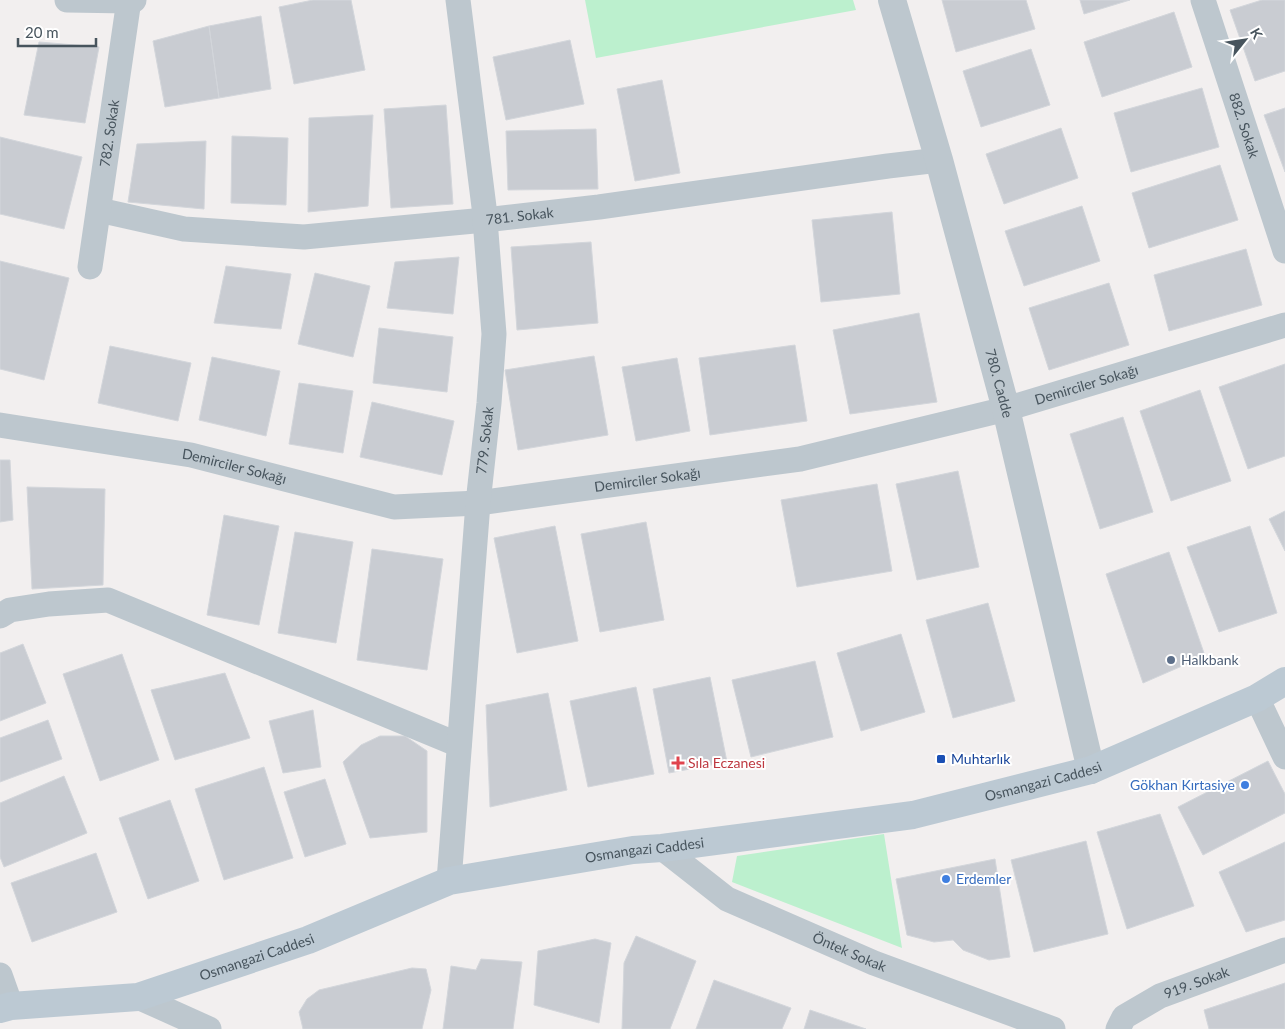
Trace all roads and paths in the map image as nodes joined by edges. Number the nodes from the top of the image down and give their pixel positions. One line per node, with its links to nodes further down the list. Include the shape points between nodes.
1 (67, 0): 2 (street)
2 (131, 0): 7 (street, 782. Sokak)
3 (458, 0): 8 (street, 779. Sokak)
4 (892, 0): 6 (street, 780. Cadde)
5 (1204, 0): 9 (street, 882. Sokak)
6 (939, 160): 8 (street, 781. Sokak); 12 (street, 780. Cadde)
7 (99, 210): 8 (street, 781. Sokak, via 184,229 304,237); 10 (street, 782. Sokak)
8 (485, 220): 14 (street, 779. Sokak, via 494,334)
9 (1285, 251)
10 (90, 267)
11 (1285, 325): 12 (street, Demirciler Sokağı)
12 (1006, 409): 14 (street, Demirciler Sokağı, via 800,459); 20 (street, 780. Cadde)
13 (0, 425): 14 (street, Demirciler Sokağı, via 191,455 394,507)
14 (478, 503): 18 (street, 779. Sokak)
15 (0, 616): 18 (street, via 10,610 49,604 108,600)
16 (1285, 682): 17 (main road, Osmangazi Caddesi)
17 (1257, 698): 19 (street); 20 (main road, Osmangazi Caddesi)
18 (459, 745): 22 (street, 779. Sokak)
19 (1285, 757)
20 (1090, 770): 21 (main road, Osmangazi Caddesi, via 913,815)
21 (662, 848): 22 (main road, Osmangazi Caddesi); 28 (street, Öntek Sokak, via 727,899 874,963)
22 (449, 881): 25 (main road, Osmangazi Caddesi, via 308,940)
23 (1285, 950): 29 (street, 919. Sokak, via 1160,996 1124,1017)
24 (0, 975): 26 (street)
25 (138, 997): 26 (main road, Osmangazi Caddesi); 27 (street)
26 (6, 1008)
27 (209, 1029)
28 (1053, 1029)
29 (1118, 1029)

